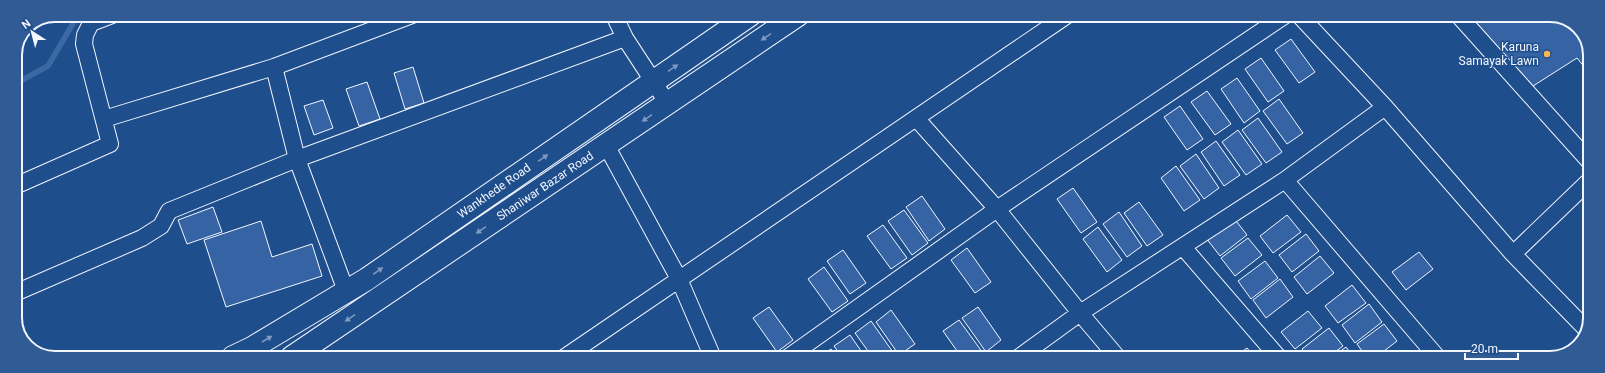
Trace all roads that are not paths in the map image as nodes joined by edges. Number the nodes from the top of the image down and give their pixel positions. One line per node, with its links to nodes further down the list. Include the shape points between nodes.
1 (94, 22): 16 (street, via 85,35 84,44)
2 (393, 22): 11 (street)
3 (617, 22): 10 (street)
4 (740, 22): 12 (main road, Wankhede Road, one-way to 4)
5 (788, 22): 13 (main road, Shaniwar Bazar Road, one-way to 13)
6 (1057, 22): 15 (street)
7 (1275, 22): 23 (street)
8 (1306, 22): 14 (street)
9 (1464, 22): 18 (street)
10 (625, 38): 12 (street); 19 (street)
11 (274, 67): 16 (street); 19 (street)
12 (653, 82): 13 (street); 28 (main road, Wankhede Road, one-way to 12, via 368,279)
13 (668, 104): 17 (main road, Shaniwar Bazar Road, one-way to 17)
14 (1385, 107): 20 (street); 25 (street)
15 (916, 118): 23 (street); 26 (street)
16 (104, 119): 21 (street, via 110,144)
17 (606, 145): 26 (street); 32 (main road, Shaniwar Bazar Road, one-way to 32)
18 (1583, 153)
19 (297, 159): 27 (street, via 169,211 161,226 142,238); 28 (street)
20 (1285, 180): 24 (street); 39 (street)
21 (22, 183)
22 (1583, 187): 25 (street)
23 (997, 209): 29 (street); 35 (street)
24 (1183, 246): 29 (street); 38 (street)
25 (1513, 254): 30 (street)
26 (679, 280): 33 (street); 34 (street)
27 (22, 290)
28 (346, 291): 31 (main road, Wankhede Road, one-way to 28)
29 (1080, 313): 36 (street); 37 (street)
30 (1582, 325)
31 (246, 351)
32 (301, 351)
33 (575, 351)
34 (710, 351)
35 (797, 351)
36 (1028, 351)
37 (1112, 351)
38 (1273, 351)
39 (1432, 351)

